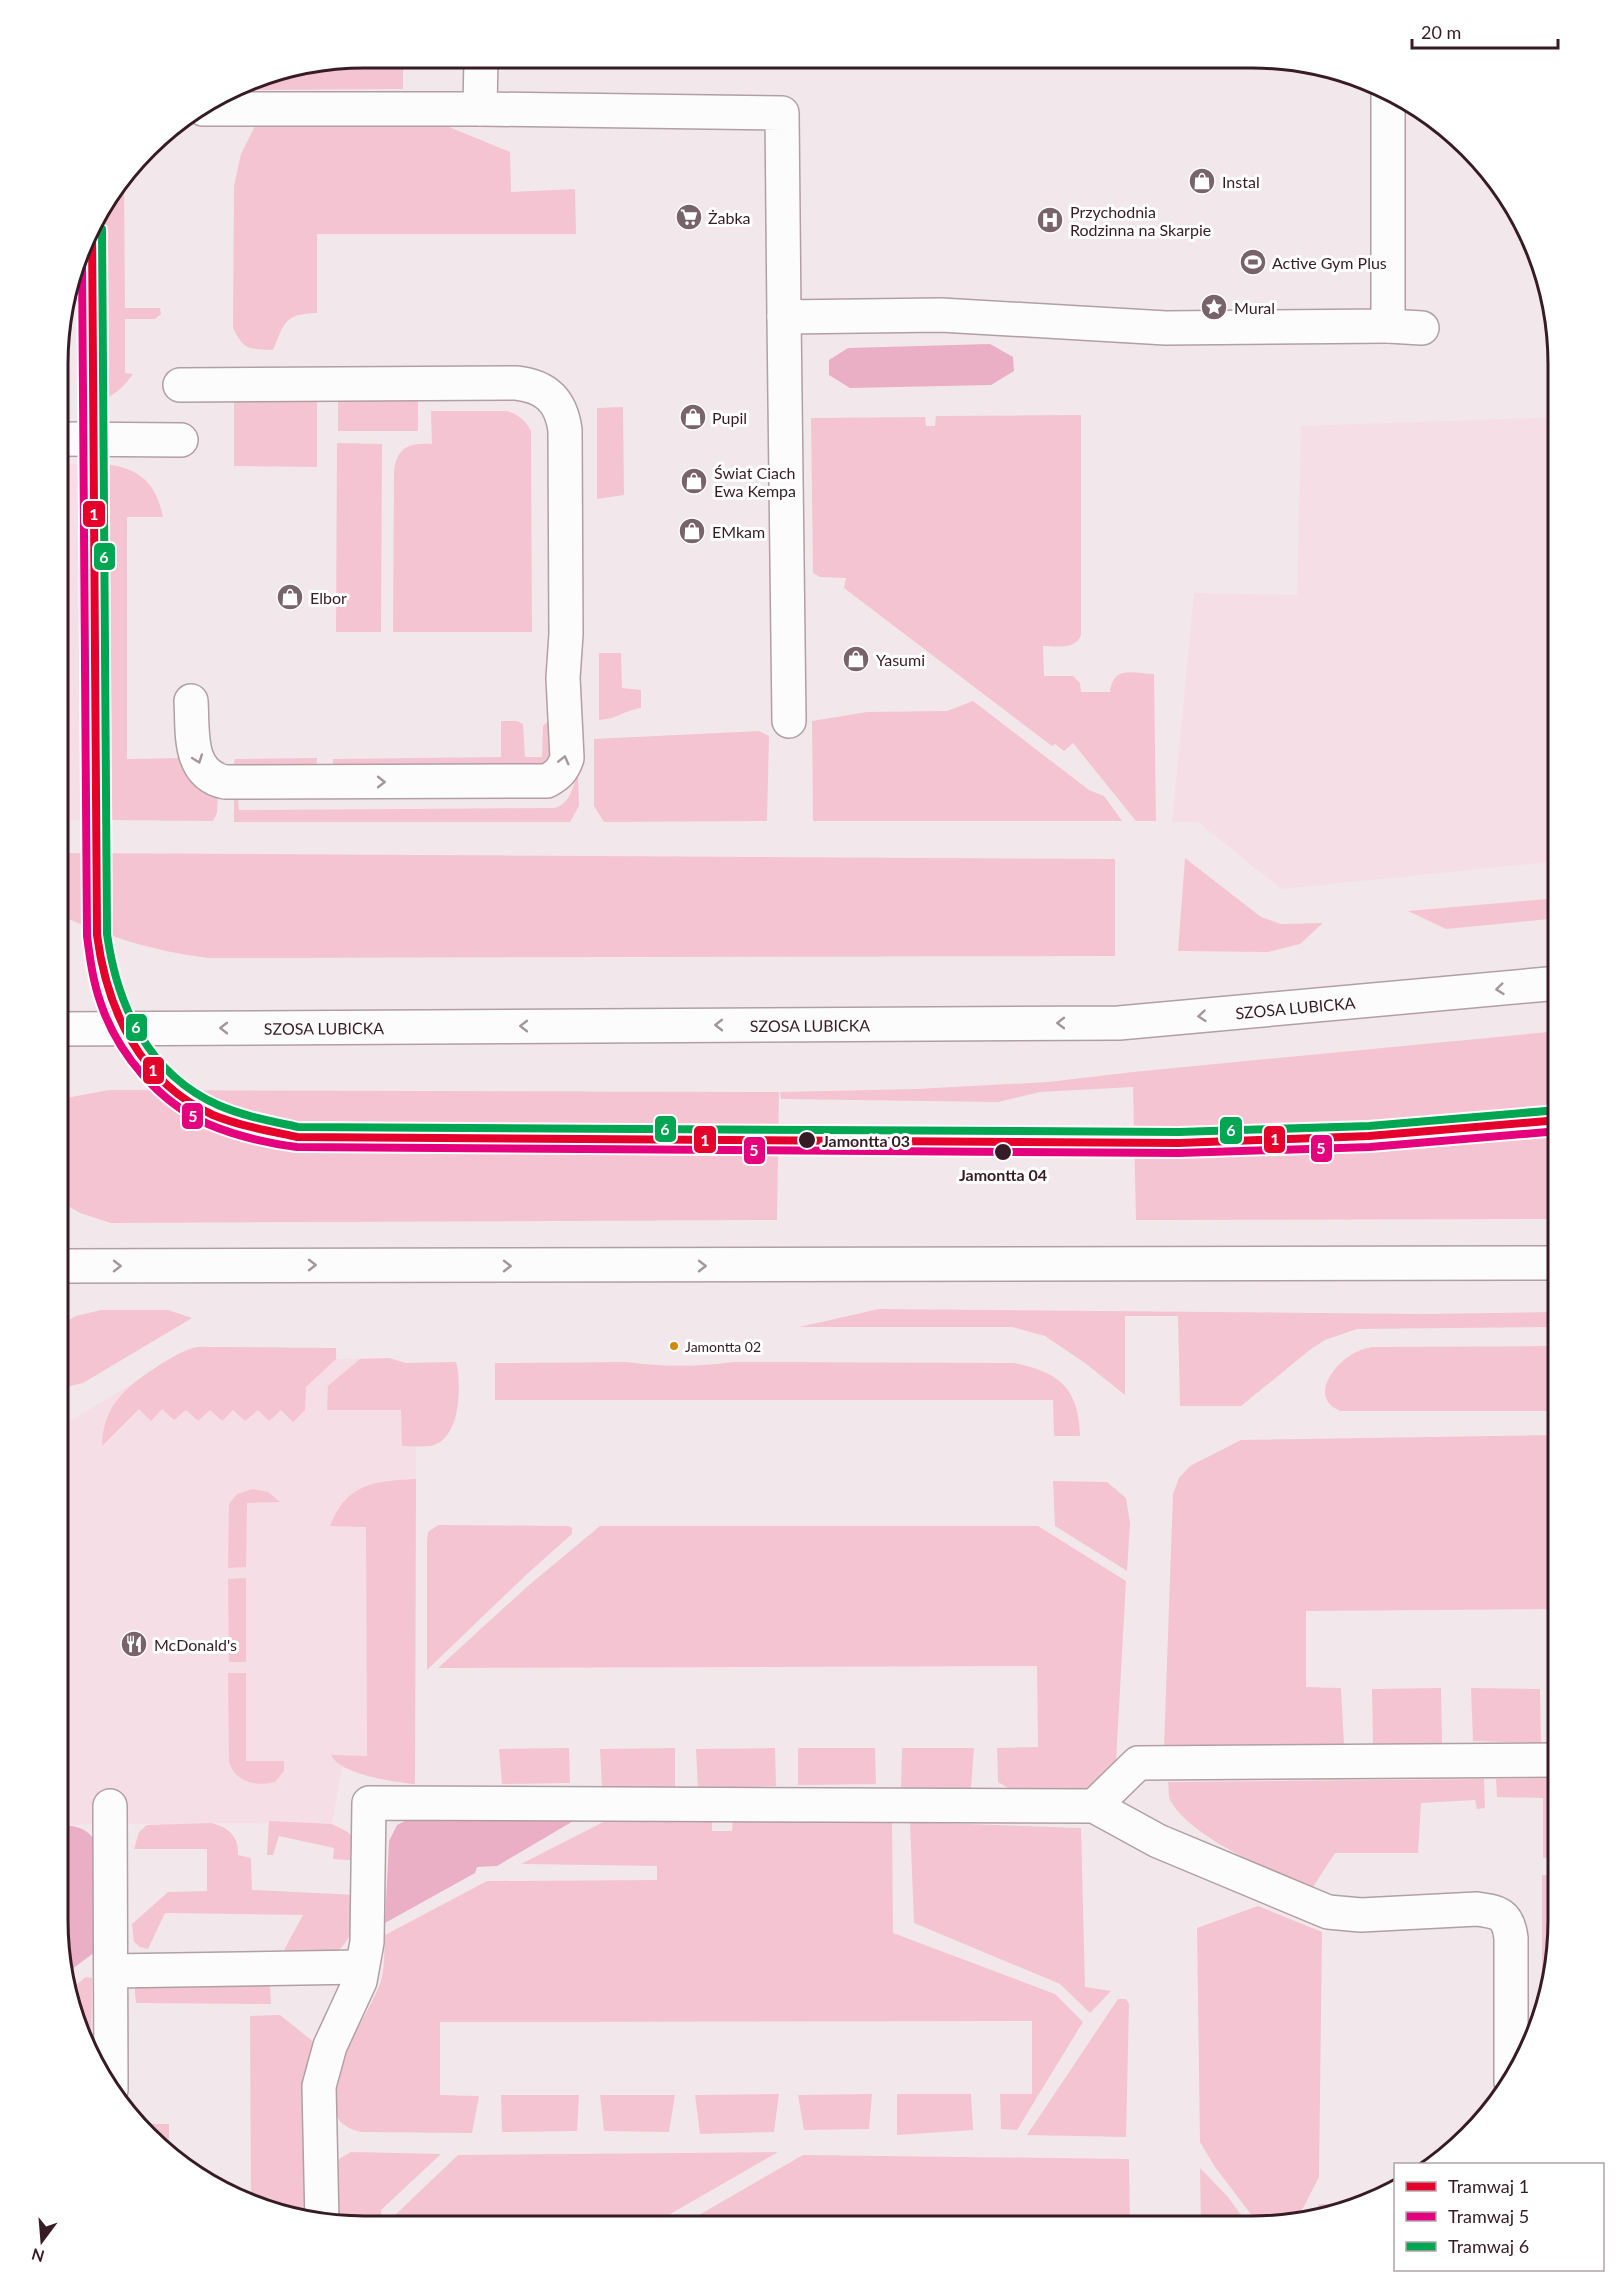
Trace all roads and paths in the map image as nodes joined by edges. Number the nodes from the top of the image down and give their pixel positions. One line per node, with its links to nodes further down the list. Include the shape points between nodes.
1 (480, 68): 4 (street)
2 (1388, 101): 6 (street)
3 (213, 109): 4 (street)
4 (480, 109): 5 (street, via 782,113)
5 (784, 317): 6 (street, via 941,315 1166,328); 12 (street)
6 (1388, 326): 7 (street)
7 (1422, 328)
8 (180, 385): 11 (street, one-way to 8, via 194,754 201,768 225,782 547,781 557,776 567,758 563,678 565,430 554,400 530,385 516,383)
9 (68, 440): 10 (street)
10 (181, 440)
11 (191, 701)
12 (789, 721)
13 (1548, 984): 14 (street, SZOSA LUBICKA, one-way to 14, via 1119,1023)
14 (68, 1029)
15 (1548, 1263): 16 (street, one-way to 15)
16 (68, 1266)
17 (1548, 1760): 19 (street, via 1138,1763)
18 (110, 1806): 21 (street)
19 (1094, 1806): 20 (street, via 369,1803 367,1942); 22 (street, via 1158,1841 1328,1912 1361,1915 1477,1909 1503,1917 1511,1938)
20 (362, 1967): 21 (street); 24 (street, via 360,1981 330,2046 319,2086)
21 (111, 1971): 23 (street)
22 (1511, 2063)
23 (111, 2074)
24 (322, 2212)

